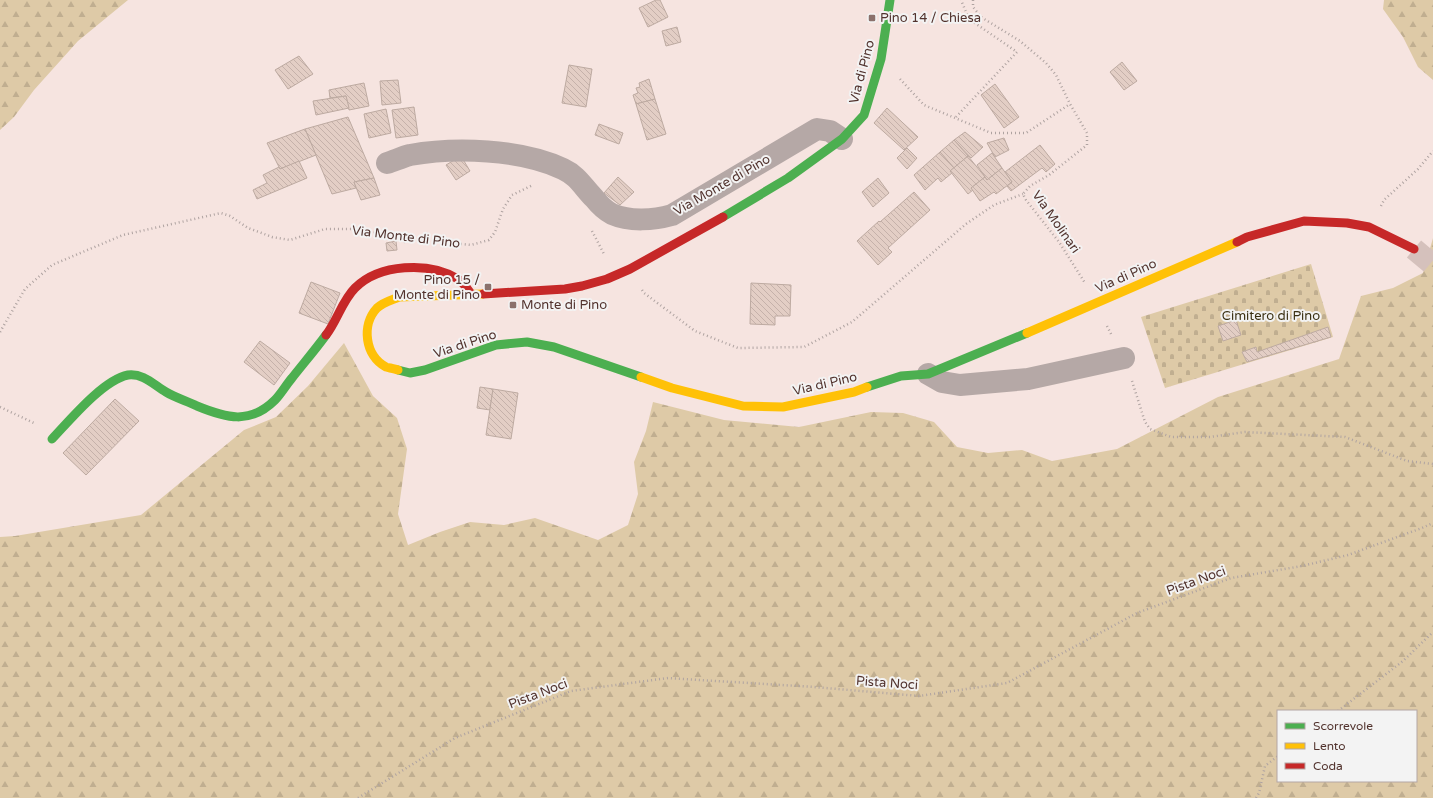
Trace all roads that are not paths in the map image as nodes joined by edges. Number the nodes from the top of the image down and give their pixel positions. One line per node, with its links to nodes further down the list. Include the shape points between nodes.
1 (890, 0): 2 (street, Via di Pino, via 881,59 864,115)
2 (842, 140): 3 (street, Via Monte di Pino, via 830,131 817,130 672,215 657,219 630,218 612,213 594,198 576,177 539,159 451,150 408,156); 5 (street, Via di Pino, via 788,178 710,225 607,279 582,286 550,290)
3 (387, 163)
4 (1414, 249): 7 (street, Via di Pino, via 1369,228 1347,223 1304,221 1247,237)
5 (472, 295): 7 (street, Via di Pino, via 399,297 388,300 370,317 367,328 370,350 377,360 387,367 410,373 496,345 527,342 554,347 679,390 743,406 783,408 854,392 901,376); 8 (street, via 456,278 426,269 410,267 379,272 356,286 332,327 268,408 235,419 172,396 141,376 131,374 107,386)
6 (1124, 358): 7 (street, via 1028,379 960,385 942,382)
7 (928, 374)
8 (52, 439)

